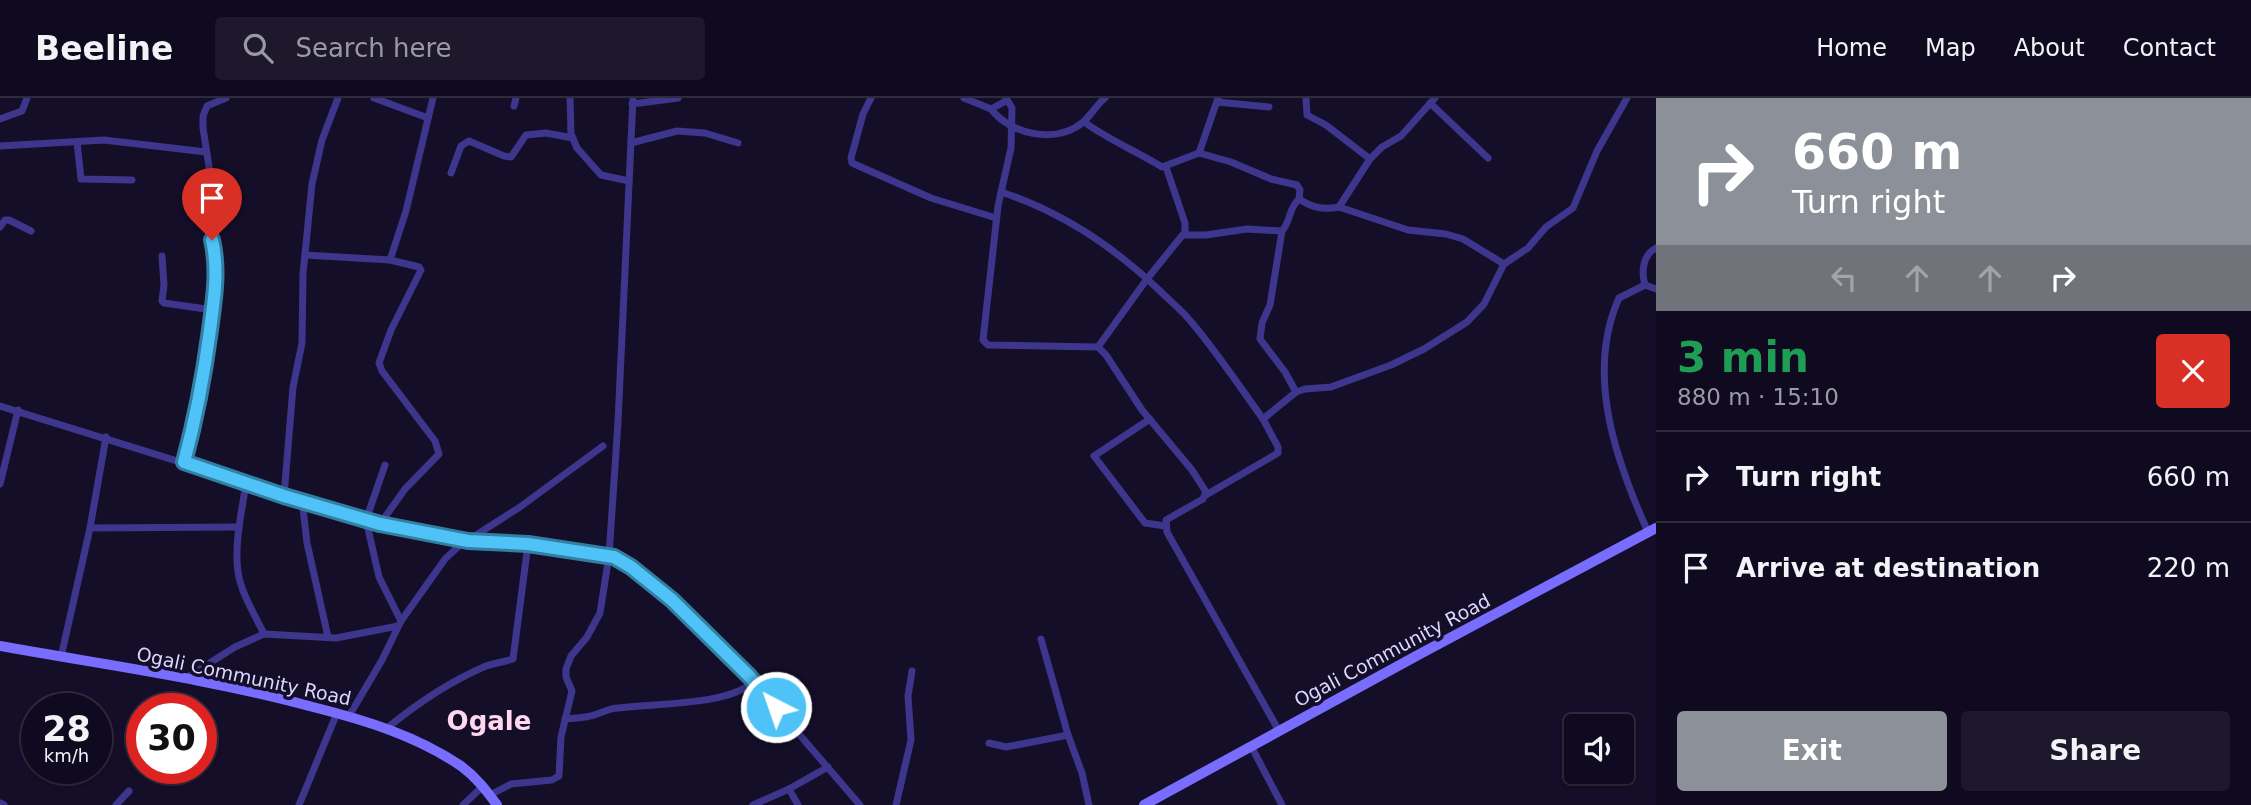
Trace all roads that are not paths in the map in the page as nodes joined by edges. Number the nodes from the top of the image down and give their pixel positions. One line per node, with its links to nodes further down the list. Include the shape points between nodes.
1 (27, 98): 20 (street, via 22,111)
2 (226, 98): 28 (street, via 207,106 203,116)
3 (338, 98): 45 (street, via 315,165)
4 (374, 98): 19 (street)
5 (433, 98): 19 (street)
6 (570, 98): 23 (street)
7 (678, 98): 15 (street)
8 (871, 98): 39 (street, via 852,163 931,198)
9 (964, 98): 18 (street)
10 (1105, 98): 21 (street)
11 (1306, 98): 31 (street, via 1307,115)
12 (1627, 98): 48 (street, via 1597,151 1573,208)
13 (1006, 99): 18 (street); 22 (street, via 1012,108)
14 (1218, 100): 17 (street); 29 (street)
15 (633, 101): 25 (street)
16 (1432, 101): 30 (street); 31 (street, via 1401,136)
17 (1269, 107)
18 (991, 109): 22 (street)
19 (428, 118): 47 (street)
20 (0, 119)
21 (1083, 122): 22 (street, via 1069,131 1044,134); 32 (street)
22 (1011, 127): 36 (street)
23 (573, 138): 33 (street, via 526,135 511,157 469,141 461,146); 35 (street, via 601,175)
24 (77, 142): 27 (street); 28 (street, via 124,141); 34 (street, via 81,179)
25 (631, 143): 26 (street, via 677,131); 35 (street)
26 (738, 143)
27 (0, 146)
28 (206, 152): 52 (street, via 216,253)
29 (1199, 153): 32 (street); 37 (street, via 1297,185)
30 (1488, 158)
31 (1370, 159): 38 (street)
32 (1166, 167): 43 (street, via 1185,223)
33 (451, 173)
34 (132, 180)
35 (629, 181): 76 (street)
36 (1001, 192): 39 (street); 49 (street, via 1088,232)
37 (1299, 199): 38 (street, via 1321,209); 42 (street)
38 (1339, 207): 48 (street, via 1408,230 1463,239)
39 (996, 218): 53 (street, via 985,343)
40 (0, 227): 41 (street, via 9,220)
41 (31, 231)
42 (1282, 231): 43 (street); 54 (street, via 1260,339)
43 (1184, 235): 49 (street)
44 (1656, 248): 50 (street, via 1647,254)
45 (305, 255): 47 (street); 66 (street, via 302,343 293,387)
46 (162, 256): 52 (street, via 164,303)
47 (390, 260): 69 (street, via 421,271 379,363 435,441 439,454)
48 (1504, 264): 54 (street, via 1473,316 1424,349 1331,387)
49 (1147, 279): 53 (street); 58 (street, via 1192,323)
50 (1645, 285): 51 (street); 73 (street, via 1619,298 1604,358 1613,436 1626,480)
51 (1656, 289)
52 (213, 310): 61 (street, via 205,372)
53 (1098, 347): 57 (street)
54 (1296, 392): 58 (street)
55 (0, 406): 56 (street)
56 (18, 411): 59 (street); 64 (street)
57 (1150, 419): 65 (street, via 1192,470); 70 (street, via 1094,456 1145,523)
58 (1263, 419): 65 (street, via 1278,453)
59 (106, 437): 61 (street); 72 (street)
60 (603, 446): 74 (street)
61 (184, 462): 63 (street)
62 (385, 465): 68 (street)
63 (246, 483): 66 (street); 71 (street)
64 (0, 484)
65 (1206, 495): 70 (street, via 1166,520)
66 (284, 496): 67 (street)
67 (302, 500): 68 (street); 79 (street)
68 (366, 520): 69 (street); 77 (street, via 379,577)
69 (380, 524): 74 (street)
70 (1165, 526): 90 (street)
71 (239, 527): 72 (street); 78 (street, via 239,575)
72 (90, 528): 82 (street)
73 (1652, 530): 90 (street, Ogali Community Road)
74 (468, 541): 75 (street); 77 (street, via 445,559)
75 (528, 544): 76 (street); 89 (street, via 513,659 474,672)
76 (609, 556): 85 (street, via 631,567 672,600); 88 (street, via 600,613 566,669 572,691)
77 (399, 624): 79 (street); 87 (street)
78 (264, 634): 79 (street); 84 (street)
79 (328, 638)
80 (1041, 639): 91 (street)
81 (0, 646): 82 (street, Ogali Community Road)
82 (61, 657): 84 (street, Ogali Community Road)
83 (912, 671): 106 (street, via 908,696 911,740)
84 (185, 679): 86 (street, Ogali Community Road)
85 (754, 682): 88 (street, via 741,691 708,698 612,708); 94 (street)
86 (337, 713): 87 (street, Ogali Community Road); 100 (street)
87 (349, 716): 89 (street, Ogali Community Road)
88 (565, 719): 96 (street, via 557,778)
89 (386, 729): 96 (street, Ogali Community Road, via 436,750)
90 (1279, 731): 93 (street, Ogali Community Road)
91 (1068, 735): 92 (street, via 1006,747); 107 (street)
92 (989, 743)
93 (1251, 746): 98 (street, Ogali Community Road); 109 (street)
94 (828, 767): 95 (street); 105 (street)
95 (789, 789): 103 (street); 104 (street)
96 (486, 790): 101 (street); 102 (street, Ogali Community Road)
97 (129, 791): 99 (street)
98 (1160, 801): 108 (street, Ogali Community Road)
99 (116, 805)
100 (299, 805)
101 (463, 805)
102 (497, 805)
103 (753, 805)
104 (798, 805)
105 (860, 805)
106 (896, 805)
107 (1089, 805)
108 (1144, 805)
109 (1282, 805)

